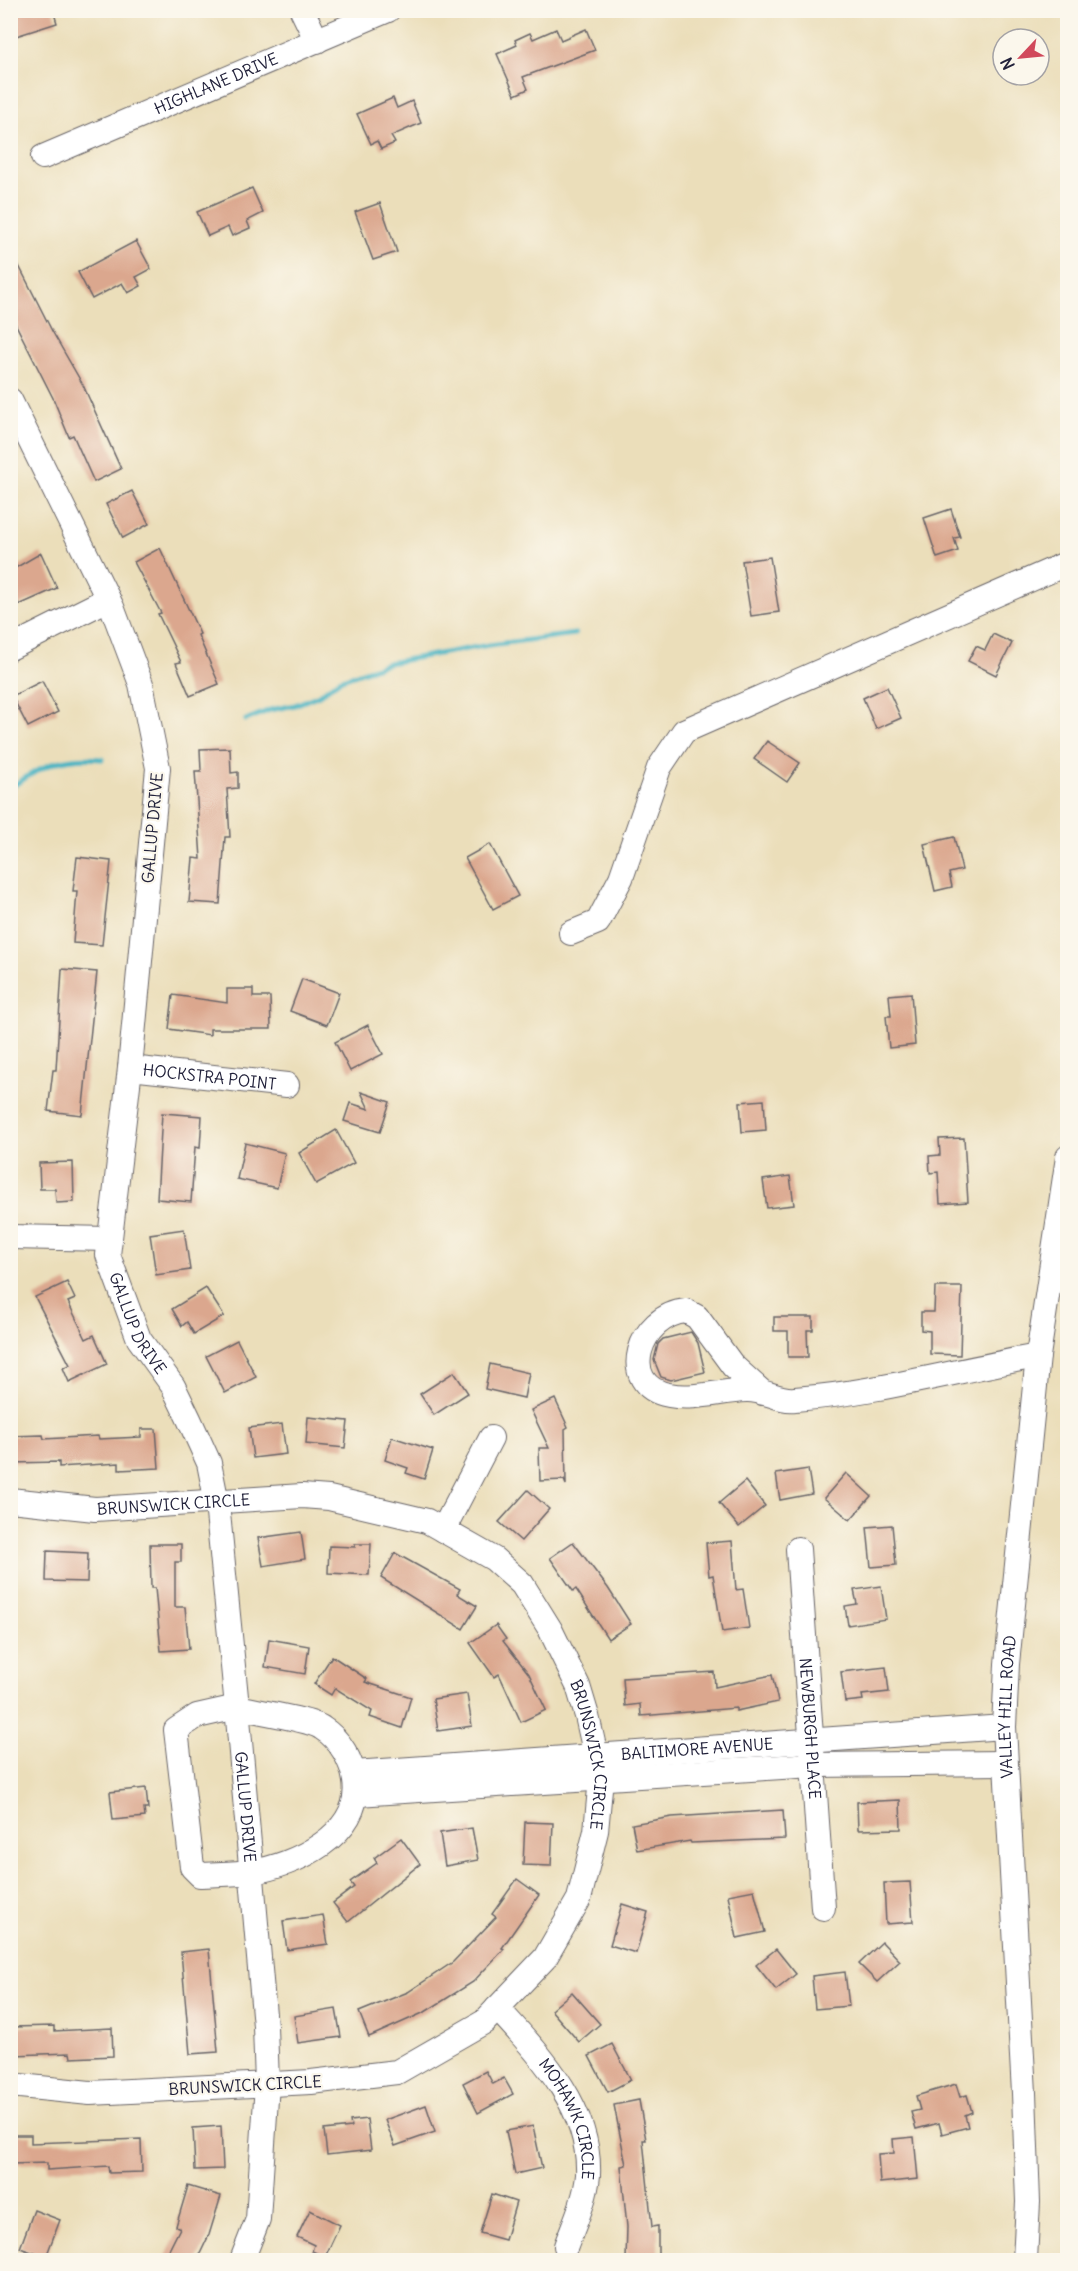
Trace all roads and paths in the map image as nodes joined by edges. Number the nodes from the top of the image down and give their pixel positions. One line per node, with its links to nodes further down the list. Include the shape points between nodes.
1 (302, 10): 3 (street)
2 (388, 10): 3 (street, HIGHLANE DRIVE)
3 (317, 41): 4 (street, HIGHLANE DRIVE)
4 (43, 157)
5 (10, 400): 7 (street, GALLUP DRIVE)
6 (1068, 563): 9 (street, via 684,731 659,768 621,878 598,922)
7 (108, 599): 8 (street); 10 (street, GALLUP DRIVE, via 141,684 158,768)
8 (10, 648)
9 (571, 933)
10 (129, 1068): 11 (street, HOCKSTRA POINT); 14 (street, GALLUP DRIVE)
11 (287, 1085)
12 (1068, 1157): 15 (street, VALLEY HILL ROAD)
13 (10, 1237): 14 (street)
14 (110, 1239): 19 (street, GALLUP DRIVE, via 108,1256 134,1328 173,1386 189,1419 209,1463)
15 (1038, 1356): 16 (street, via 827,1396 792,1400); 23 (street, VALLEY HILL ROAD)
16 (764, 1393): 16 (street, via 750,1390 671,1396 654,1391 641,1375 640,1345 663,1317 686,1311 696,1317 733,1366)
17 (491, 1438): 20 (street)
18 (10, 1500): 19 (street, BRUNSWICK CIRCLE, via 95,1509)
19 (217, 1503): 20 (street, BRUNSWICK CIRCLE, via 302,1496 329,1498 427,1521); 22 (street, GALLUP DRIVE)
20 (443, 1530): 26 (street, BRUNSWICK CIRCLE, via 494,1559 522,1584 578,1686)
21 (798, 1549): 24 (street, NEWBURGH PLACE)
22 (237, 1707): 27 (street, via 321,1727 342,1746); 28 (street, GALLUP DRIVE); 28 (street, via 197,1716 176,1730 192,1867 200,1875)
23 (1004, 1727): 24 (street, BALTIMORE AVENUE); 25 (street, VALLEY HILL ROAD)
24 (812, 1754): 25 (street, BALTIMORE AVENUE); 26 (street, BALTIMORE AVENUE); 29 (street, NEWBURGH PLACE)
25 (1004, 1763): 35 (street, VALLEY HILL ROAD, via 1024,2093 1028,2202)
26 (597, 1768): 27 (street, BALTIMORE AVENUE); 30 (street, BRUNSWICK CIRCLE, via 596,1831 579,1899 545,1958)
27 (356, 1783): 28 (street, via 347,1820 324,1842 292,1860)
28 (252, 1872): 31 (street, GALLUP DRIVE)
29 (823, 1908)
30 (497, 2008): 31 (street, BRUNSWICK CIRCLE, via 484,2022 397,2072); 33 (street, MOHAWK CIRCLE, via 541,2056 569,2098 583,2134 588,2175)
31 (267, 2084): 32 (street, BRUNSWICK CIRCLE, via 90,2093); 34 (street, GALLUP DRIVE, via 258,2218)
32 (10, 2085)
33 (566, 2246)
34 (242, 2260)
35 (1025, 2260)

